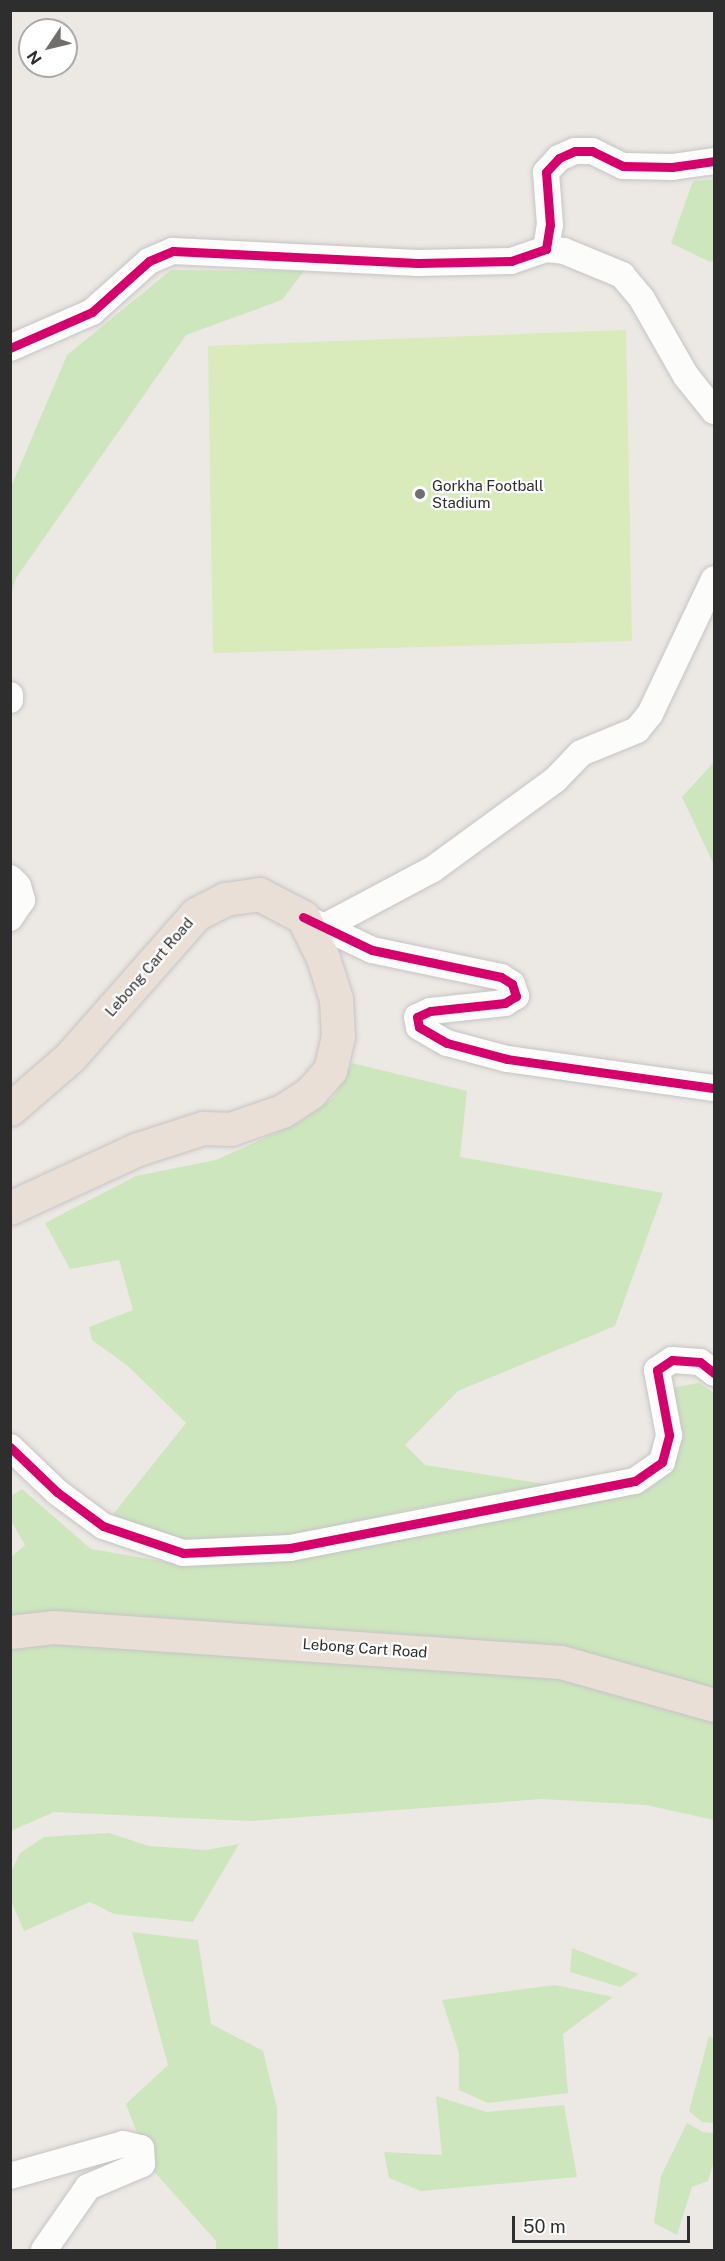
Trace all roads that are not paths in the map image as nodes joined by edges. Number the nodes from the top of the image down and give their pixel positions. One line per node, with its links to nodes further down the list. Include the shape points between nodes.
1 (714, 161): 2 (street, via 672,167 623,166 592,152 575,151 559,158 546,172 550,225)
2 (546, 249): 3 (street, via 511,261 469,263 173,251 149,261 92,312); 4 (street, via 564,251 622,275 642,299 686,376)
3 (10, 348)
4 (714, 411)
5 (714, 579): 10 (street, via 650,714 637,730 581,753 555,780 433,869)
6 (10, 695): 7 (street)
7 (10, 700)
8 (10, 878): 9 (street, via 18,886 22,900)
9 (10, 918)
10 (314, 922): 11 (street, via 372,950 501,977 512,984 516,996 504,1003 430,1011 417,1017 419,1027 447,1043 507,1059); 12 (highway, Lebong Cart Road, via 259,894 225,899 196,914 70,1057); 13 (highway, via 336,999 338,1036 330,1070 310,1093 282,1111 231,1130 202,1128 138,1149)
11 (714, 1088)
12 (10, 1109)
13 (10, 1208)
14 (714, 1373): 15 (street, via 700,1362 672,1360 657,1370 669,1435 662,1462 635,1480 290,1548 183,1553 103,1526 57,1492)
15 (10, 1447)
16 (10, 1632): 17 (highway, Lebong Cart Road, via 53,1627 561,1662)
17 (714, 1705)
18 (10, 2176): 19 (street, via 123,2144 141,2148 142,2164 88,2187)
19 (44, 2250)

